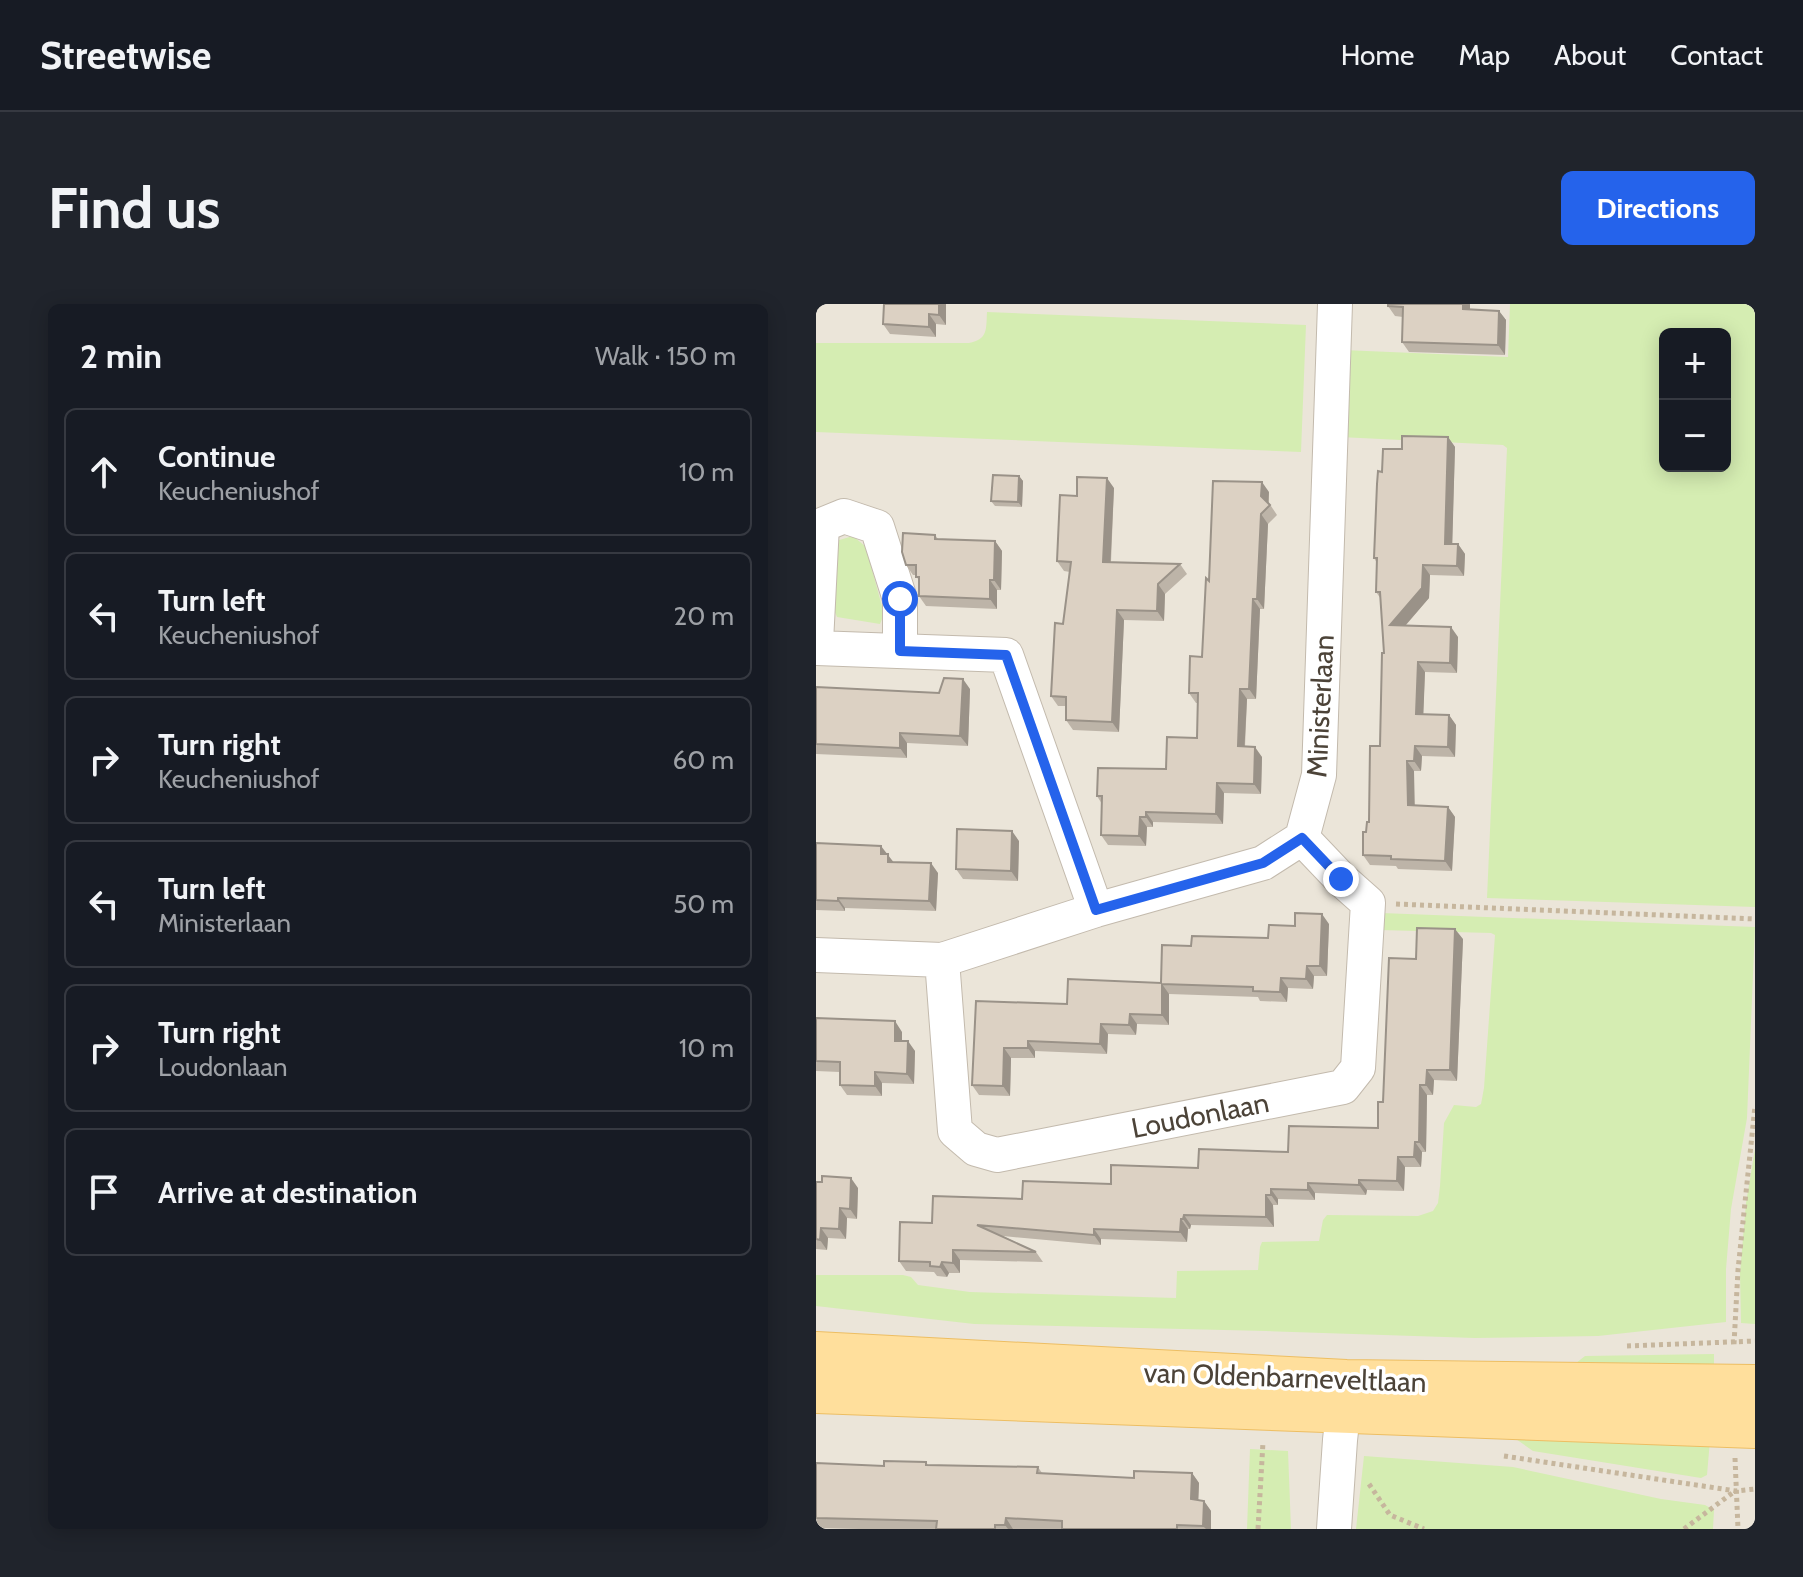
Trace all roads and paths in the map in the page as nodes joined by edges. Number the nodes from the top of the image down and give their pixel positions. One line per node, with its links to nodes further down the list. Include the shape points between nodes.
1 (1335, 304): 4 (street, Ministerlaan, via 1319,775)
2 (816, 645): 3 (street); 3 (street, via 822,525 844,516 877,527 900,599)
3 (900, 651): 6 (street, via 1006,655)
4 (1302, 838): 5 (street); 6 (street, via 1263,863)
5 (1368, 903): 7 (path); 9 (street, Loudonlaan, via 1358,1068 1343,1087 997,1155 976,1149 955,1131)
6 (1096, 910): 9 (street)
7 (1755, 919)
8 (816, 955): 9 (street)
9 (942, 960)
10 (1755, 1106): 11 (path)
11 (1736, 1317)
12 (1755, 1341): 13 (path)
13 (1614, 1347)
14 (816, 1354): 17 (main road, van Oldenbarneveltlaan)
15 (1755, 1387): 17 (main road, van Oldenbarneveltlaan)
16 (816, 1391): 17 (main road, van Oldenbarneveltlaan)
17 (1343, 1411): 18 (main road, van Oldenbarneveltlaan); 25 (street); 26 (path, via 1390,1515)
18 (1755, 1426)
19 (1264, 1436): 24 (path)
20 (1525, 1459): 22 (path)
21 (1755, 1489): 22 (path)
22 (1736, 1491): 27 (path)
23 (1737, 1515): 28 (path)
24 (1258, 1529)
25 (1334, 1529)
26 (1424, 1529)
27 (1684, 1529)
28 (1738, 1529)

